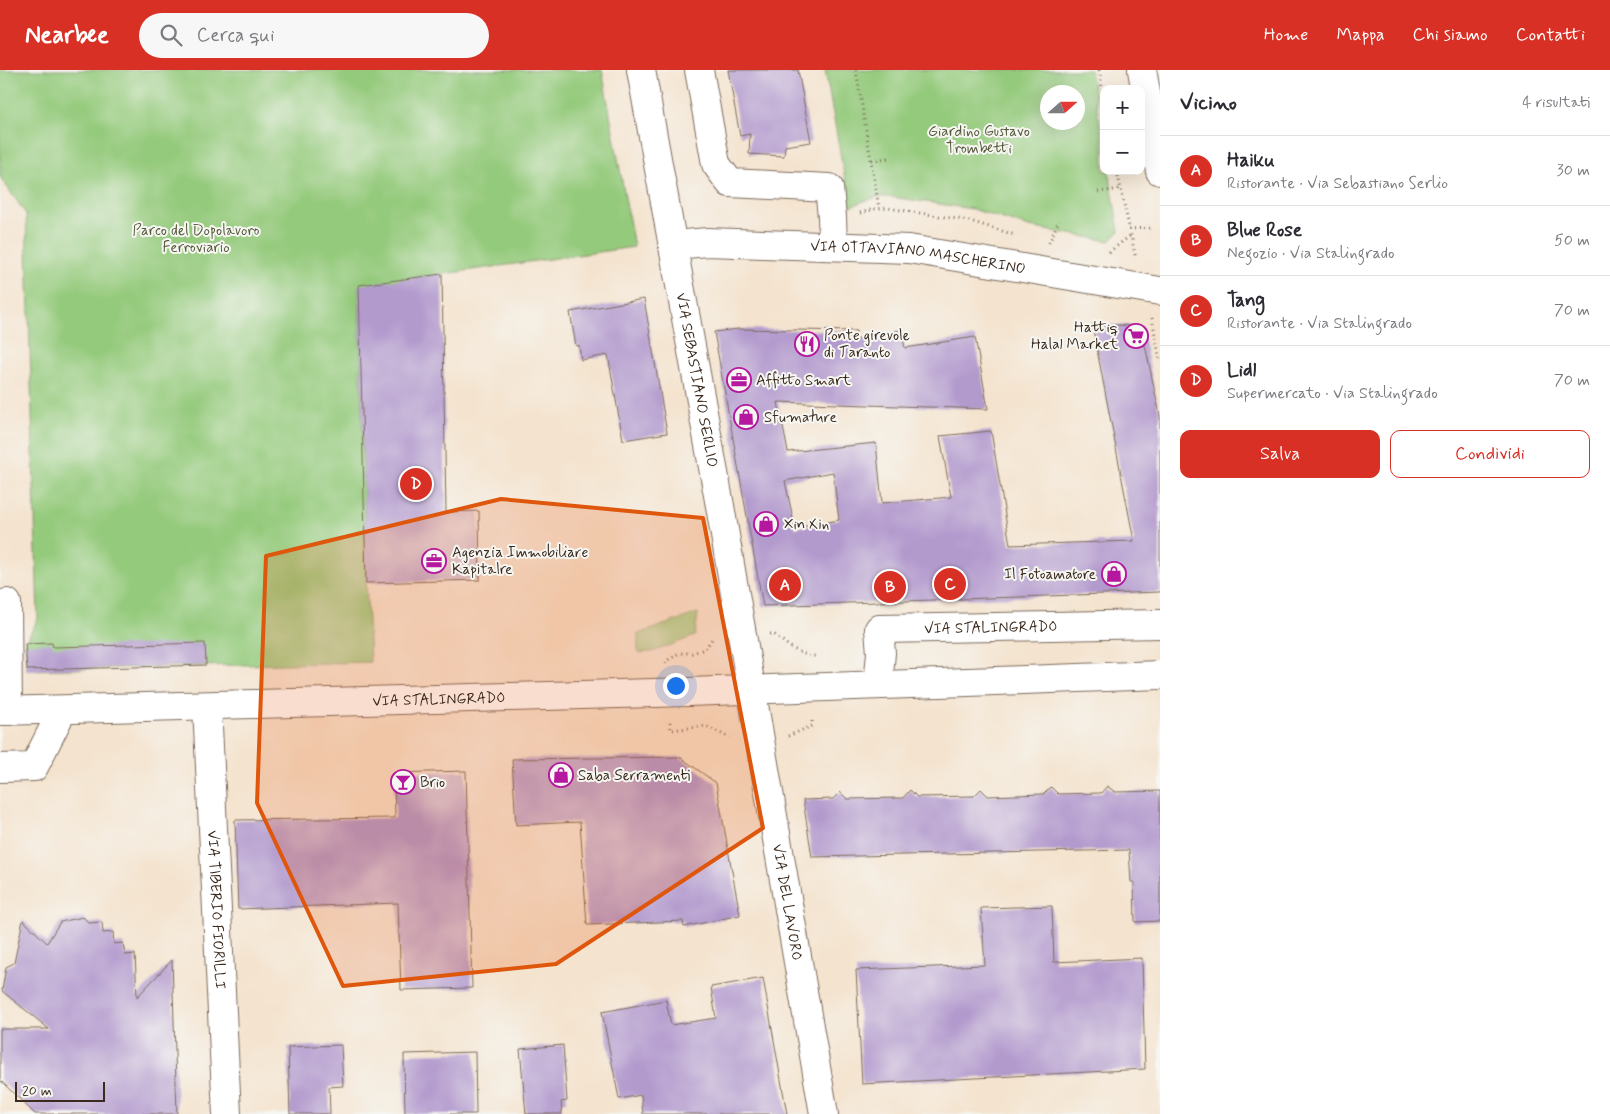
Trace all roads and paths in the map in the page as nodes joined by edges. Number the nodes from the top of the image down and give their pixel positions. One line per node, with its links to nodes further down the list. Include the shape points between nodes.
1 (641, 70): 21 (street, VIA SEBASTIANO SERLIO)
2 (699, 70): 22 (street, via 716,164 730,183 829,188)
3 (856, 70): 8 (path)
4 (1099, 70): 6 (path)
5 (1142, 70): 9 (street)
6 (1102, 85)
7 (889, 158): 8 (path)
8 (872, 160): 13 (path)
9 (1160, 170)
10 (1118, 175): 11 (path)
11 (1120, 189): 12 (path); 17 (path)
12 (1098, 192)
13 (879, 208): 14 (path); 18 (path, via 970,221)
14 (856, 215)
15 (1059, 220): 20 (path, via 1049,243)
16 (1153, 228): 17 (path)
17 (1129, 229): 19 (path)
18 (1019, 236)
19 (1130, 236): 23 (path); 24 (path)
20 (1042, 242)
21 (674, 245): 22 (street, VIA OTTAVIANO MASCHERINO, via 708,242); 30 (street, VIA SEBASTIANO SERLIO)
22 (833, 246): 25 (street, VIA OTTAVIANO MASCHERINO, via 909,249)
23 (1106, 254)
24 (1138, 266)
25 (1160, 291)
26 (1152, 318): 27 (path)
27 (1160, 361)
28 (7, 603): 36 (street)
29 (1160, 624): 33 (street, VIA STALINGRADO, via 879,629)
30 (742, 636): 31 (path, via 712,639 705,649 679,654); 34 (street, VIA SEBASTIANO SERLIO)
31 (665, 662)
32 (1160, 675): 33 (street, VIA STALINGRADO)
33 (878, 686): 34 (street, VIA STALINGRADO)
34 (751, 690): 35 (street, VIA STALINGRADO); 42 (street, VIA DEL LAVORO)
35 (207, 706): 37 (street, VIA STALINGRADO); 41 (street, VIA TIBERIO FIORILLI)
36 (4, 711): 37 (street, VIA STALINGRADO)
37 (62, 711): 40 (street, via 34,767)
38 (671, 730): 39 (path, via 706,726)
39 (724, 736)
40 (0, 768)
41 (227, 1114)
42 (824, 1114)

